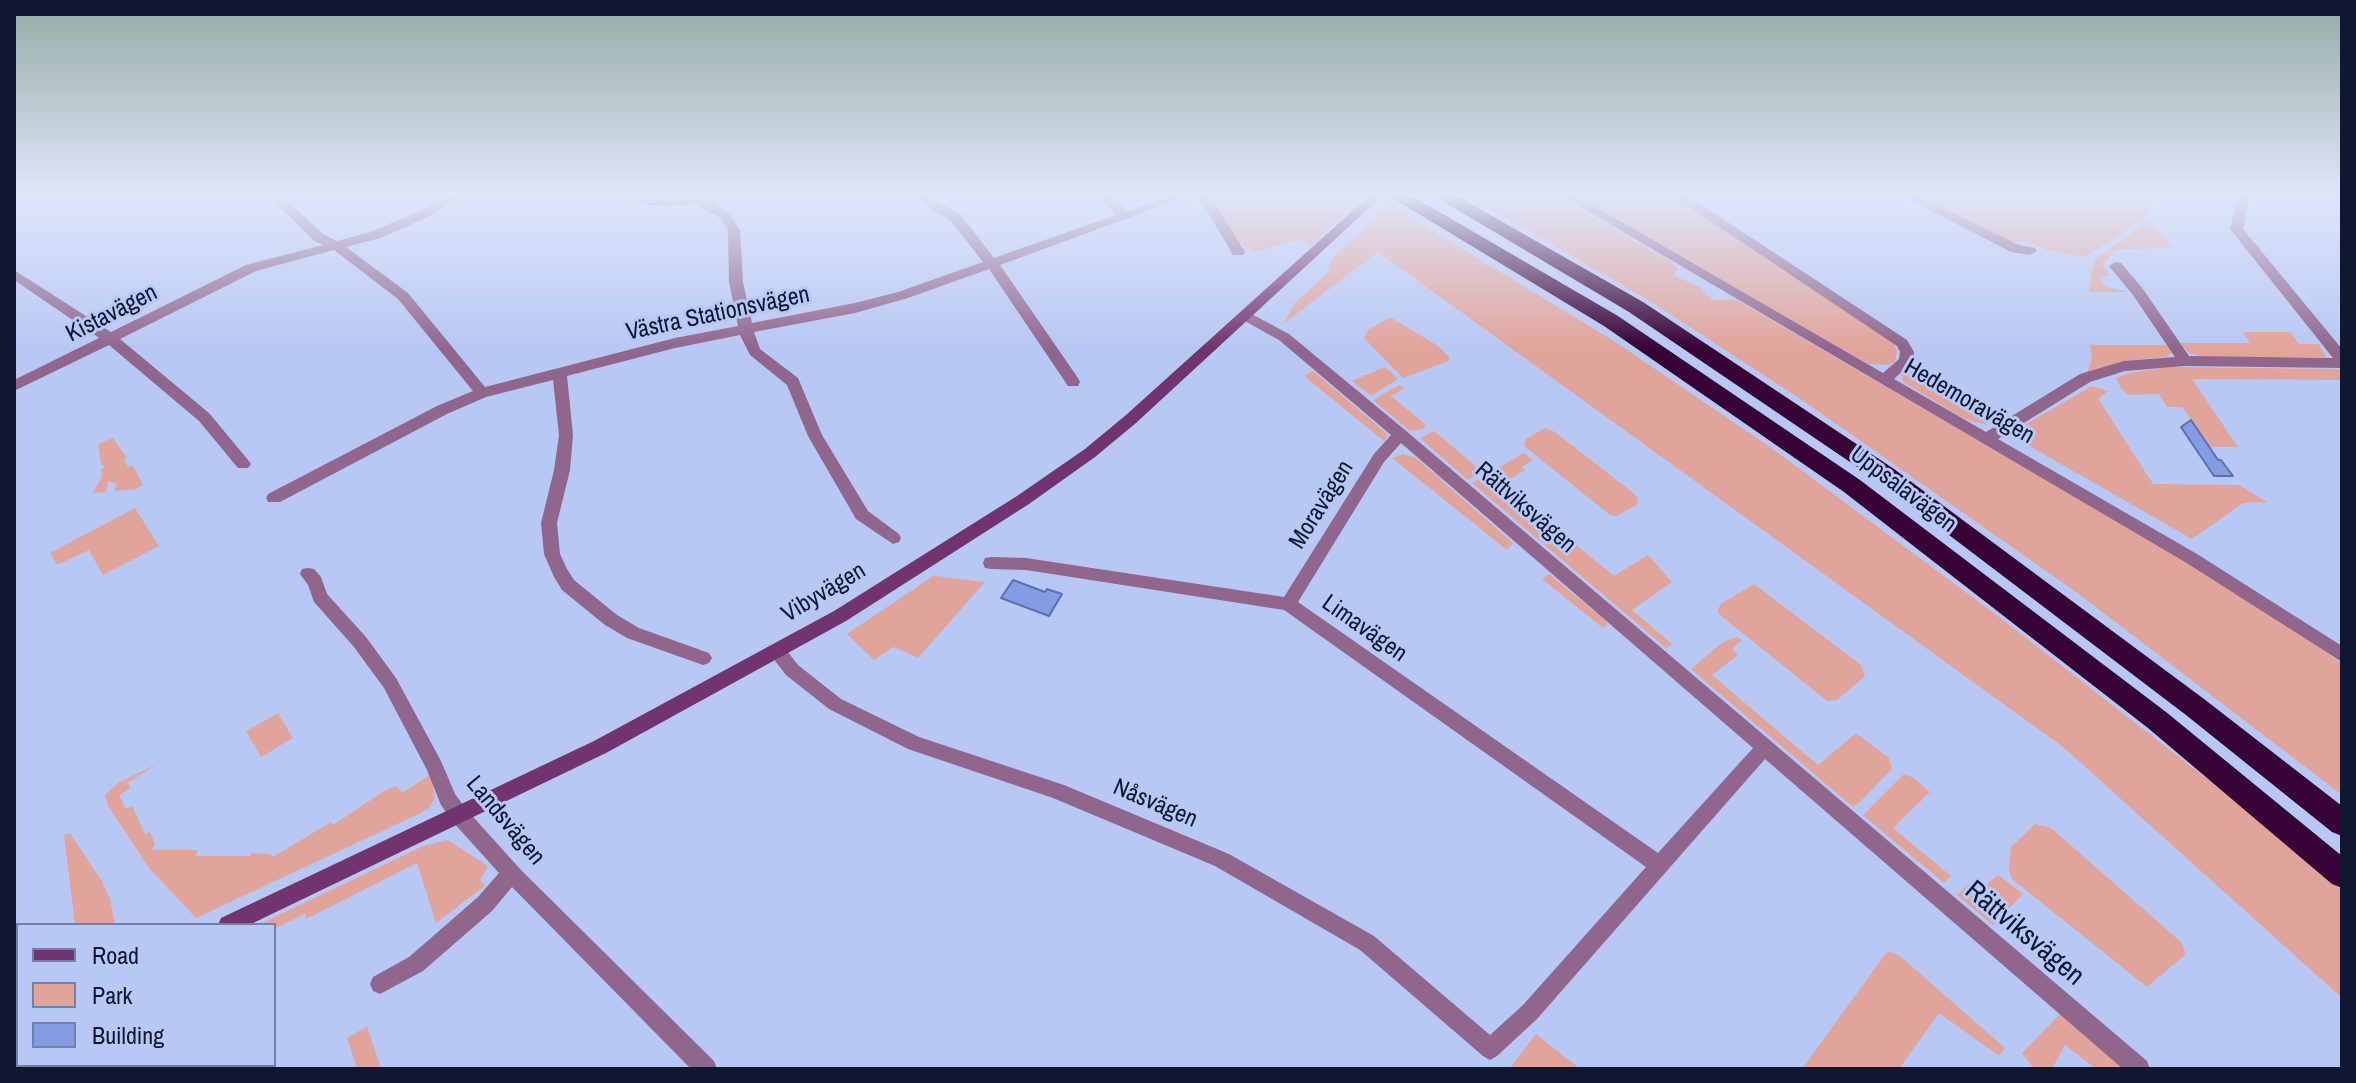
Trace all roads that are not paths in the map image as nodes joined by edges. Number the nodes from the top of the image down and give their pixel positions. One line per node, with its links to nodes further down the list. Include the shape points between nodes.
1 (337, 246): 28 (street, via 403,296)
2 (335, 247): 21 (street, Kistavägen, via 251,268)
3 (735, 247): 20 (street)
4 (978, 247): 16 (street)
5 (1040, 247): 16 (street, Västra Stationsvägen)
6 (1235, 247): 15 (street)
7 (1321, 247): 19 (street, Vibyvägen)
8 (1484, 247): 45 (highway, Uppsalavägen, via 1611,321 1852,486 2157,720)
9 (1531, 247): 42 (highway, Uppsalavägen, via 1636,307 1886,475)
10 (1656, 247): 25 (street, Hedemoravägen)
11 (1756, 247): 25 (street, via 1902,343 1906,361)
12 (2011, 247): 14 (street)
13 (2250, 247): 23 (street)
14 (2030, 251)
15 (1238, 252)
16 (992, 264): 20 (street, Västra Stationsvägen, via 855,308); 26 (street)
17 (2116, 266): 22 (street)
18 (14, 274): 21 (street)
19 (1246, 316): 29 (street, Rättviksvägen, via 1284,337); 37 (street, Vibyvägen, via 1090,453)
20 (746, 328): 24 (street, Västra Stationsvägen); 33 (street, via 755,352 793,382 815,436 862,515)
21 (111, 339): 27 (street, Kistavägen); 31 (street, via 204,417)
22 (2185, 361): 23 (street); 30 (street, via 2098,373)
23 (2342, 361)
24 (559, 373): 28 (street, Västra Stationsvägen); 39 (street, via 566,435 549,523 560,572 611,620)
25 (1885, 379): 30 (street, Hedemoravägen)
26 (1073, 382)
27 (14, 386)
28 (482, 393): 32 (street, Västra Stationsvägen)
29 (1400, 434): 36 (street, Moravägen, via 1379,458); 40 (street, Rättviksvägen)
30 (1987, 438): 38 (street, Hedemoravägen, via 2191,558)
31 (243, 464)
32 (274, 498)
33 (893, 538)
34 (991, 563): 36 (street, Limavägen)
35 (308, 574): 41 (street, Landsvägen, via 320,597 390,683)
36 (1288, 604): 43 (street, Limavägen)
37 (778, 652): 41 (street, Vibyvägen); 43 (street, Nåsvägen, via 835,704 914,743 1057,791 1222,860 1367,943 1490,1049 1530,1012)
38 (2342, 655)
39 (703, 658)
40 (1764, 748): 43 (street); 49 (street, Rättviksvägen)
41 (459, 815): 44 (street, Landsvägen); 46 (street, Vibyvägen)
42 (2342, 823)
43 (1659, 865)
44 (512, 873): 47 (street, via 416,964); 48 (street, Landsvägen)
45 (2342, 874)
46 (232, 923)
47 (380, 984)
48 (706, 1069)
49 (2139, 1069)

